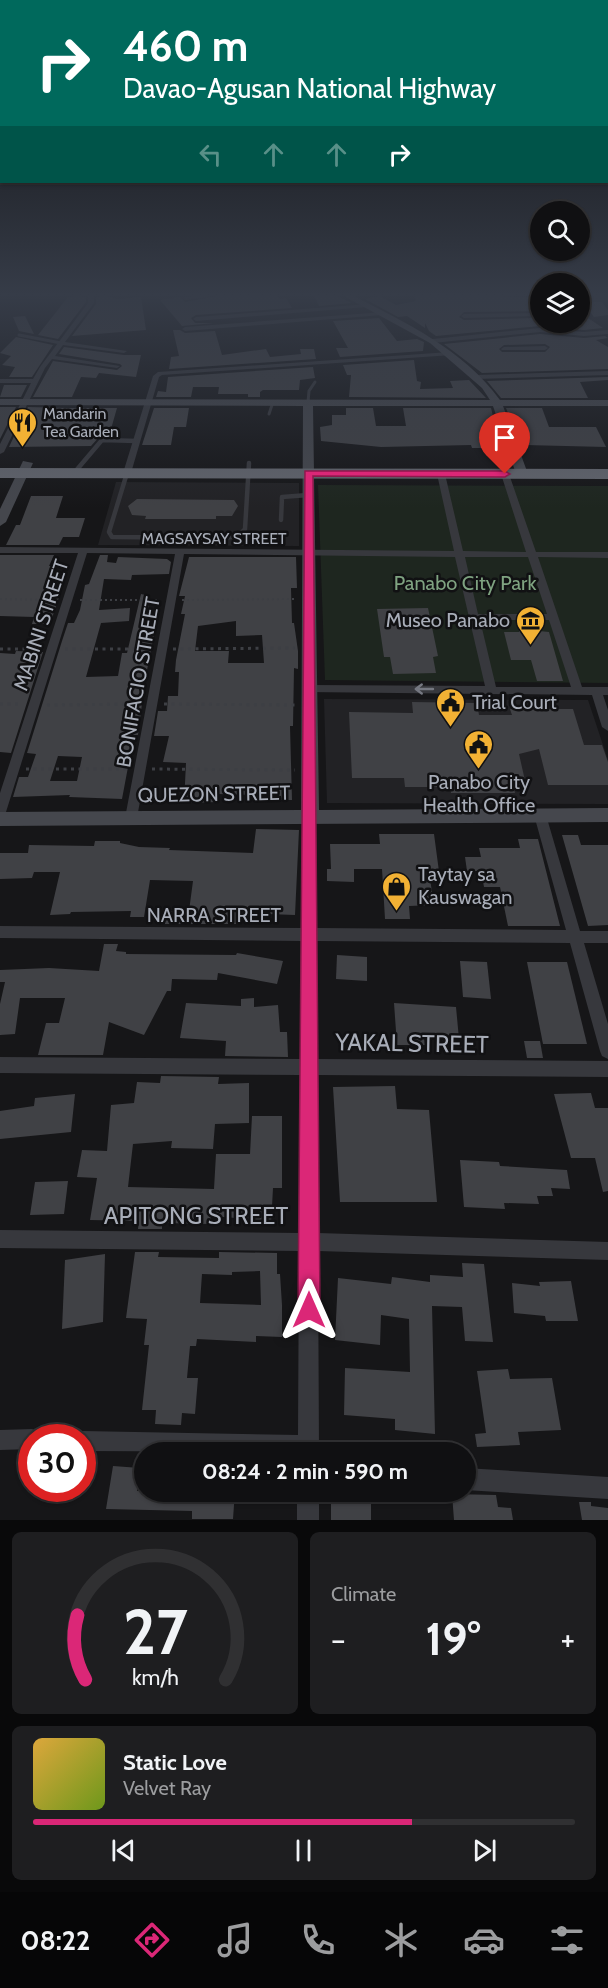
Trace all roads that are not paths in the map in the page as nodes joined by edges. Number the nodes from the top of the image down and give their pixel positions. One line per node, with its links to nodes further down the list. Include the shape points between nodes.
1 (44, 366): 7 (street)
2 (260, 366): 11 (street, via 163,372 156,375)
3 (463, 366): 5 (street)
4 (608, 373): 5 (street)
5 (476, 377): 14 (street)
6 (0, 381): 7 (street)
7 (34, 381): 10 (street)
8 (315, 382): 13 (lane)
9 (0, 402): 10 (street)
10 (22, 402): 11 (street); 18 (street)
11 (149, 402): 12 (street); 17 (street)
12 (273, 402): 13 (street); 16 (lane)
13 (308, 402): 14 (street); 25 (street)
14 (497, 403): 15 (street); 27 (street)
15 (608, 403)
16 (269, 414)
17 (137, 441): 22 (lane, via 102,440 99,448); 23 (street)
18 (0, 452)
19 (0, 463): 21 (highway)
20 (608, 464): 27 (highway)
21 (25, 468): 22 (highway); 28 (highway); 33 (street)
22 (76, 468): 23 (highway)
23 (129, 468): 24 (highway); 24 (lane, via 109,532 116,539 238,536 245,529)
24 (249, 468): 25 (highway)
25 (308, 468): 26 (highway); 31 (street)
26 (440, 469): 27 (highway); 29 (highway); 38 (street)
27 (520, 469): 29 (highway); 30 (highway)
28 (0, 473)
29 (505, 474): 39 (street)
30 (608, 474)
31 (308, 495): 32 (lane, via 282,497); 37 (street)
32 (281, 520)
33 (0, 522)
34 (0, 550): 35 (street, MAGSAYSAY STREET)
35 (83, 552): 36 (street, MAGSAYSAY STREET); 48 (street, MABINI STREET)
36 (180, 553): 37 (street, MAGSAYSAY STREET); 52 (street, BONIFACIO STREET)
37 (309, 554): 38 (street, MAGSAYSAY STREET); 43 (street)
38 (460, 554): 39 (street, MAGSAYSAY STREET); 41 (street)
39 (532, 555): 40 (street, MAGSAYSAY STREET); 42 (street)
40 (608, 555)
41 (474, 617): 42 (street); 44 (street)
42 (553, 617): 45 (street)
43 (310, 688): 44 (street, one-way to 43); 49 (street)
44 (491, 690): 45 (street)
45 (578, 691): 46 (street)
46 (602, 691): 47 (street)
47 (608, 727)
48 (0, 812)
49 (310, 815): 50 (street, QUEZON STREET); 52 (street, QUEZON STREET); 55 (street)
50 (540, 815): 51 (street, QUEZON STREET); 56 (street)
51 (608, 815)
52 (131, 818): 53 (street, QUEZON STREET)
53 (0, 819)
54 (0, 932): 55 (street, NARRA STREET)
55 (310, 935): 56 (street, NARRA STREET); 60 (street)
56 (577, 937): 57 (street, NARRA STREET); 58 (street)
57 (608, 937)
58 (608, 1051)
59 (0, 1065): 60 (street, YAKAL STREET)
60 (310, 1066): 61 (street, YAKAL STREET); 63 (street)
61 (608, 1069)
62 (0, 1239): 63 (street, APITONG STREET)
63 (309, 1242): 64 (street, APITONG STREET); 68 (street)
64 (608, 1251)
65 (18, 1439): 66 (street)
66 (0, 1440)
67 (96, 1441): 69 (street)
68 (308, 1442)
69 (134, 1443)
70 (476, 1480): 71 (street)
71 (608, 1488)
72 (308, 1502): 73 (street)
73 (308, 1520)

